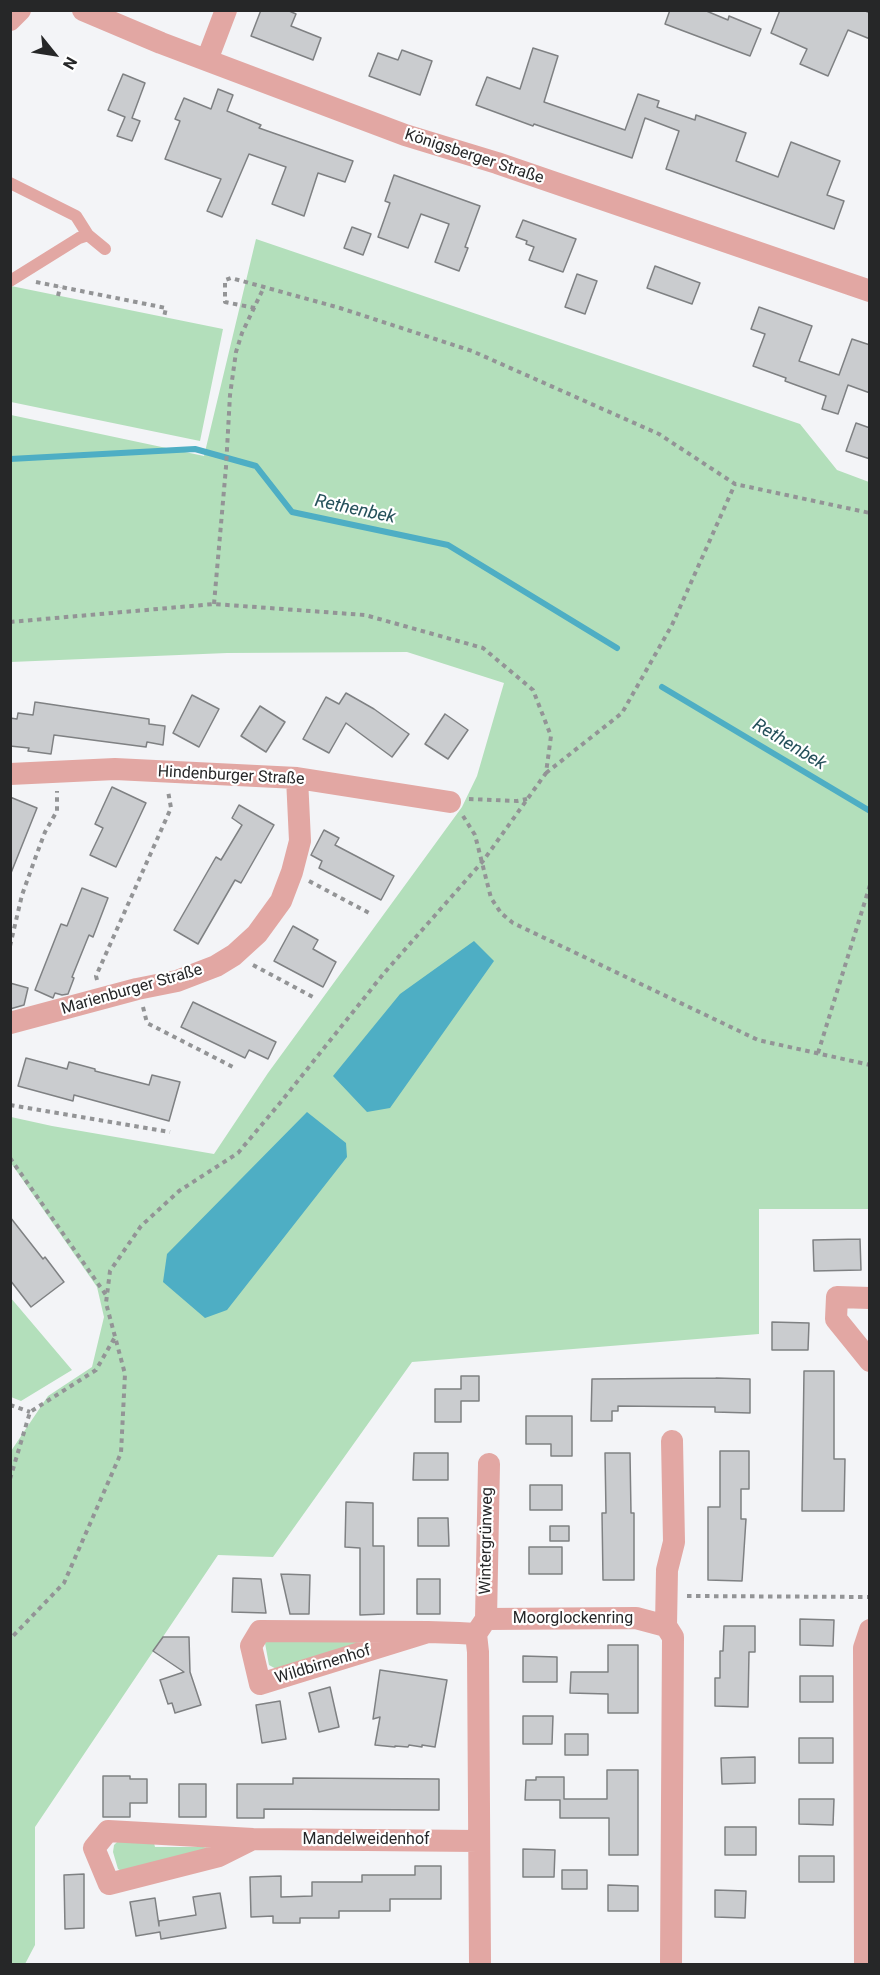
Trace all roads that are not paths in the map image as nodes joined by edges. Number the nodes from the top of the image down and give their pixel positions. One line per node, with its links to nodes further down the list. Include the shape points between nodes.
1 (20, 10): 4 (street)
2 (83, 10): 5 (street, Königsberger Straße)
3 (226, 10): 5 (street)
4 (10, 21)
5 (207, 60): 10 (street, Königsberger Straße, via 405,135)
6 (10, 183): 7 (lane, via 76,216)
7 (88, 235): 8 (lane); 9 (lane)
8 (105, 249)
9 (13, 280)
10 (870, 291)
11 (10, 774): 12 (street, Hindenburger Straße, via 115,769)
12 (297, 778): 13 (street, Hindenburger Straße); 14 (street, Marienburger Straße, via 300,841 292,872 280,901 258,934 234,955 177,981)
13 (450, 802)
14 (10, 1023)
15 (870, 1298): 16 (street, via 837,1297 836,1319)
16 (870, 1361)
17 (672, 1441): 20 (street, via 674,1542 668,1570)
18 (489, 1464): 19 (street, Wintergrünweg)
19 (481, 1626): 20 (street, Moorglockenring, via 636,1618); 22 (street, Wildbirnenhof); 24 (street)
20 (666, 1626): 26 (street, via 673,1637)
21 (870, 1630): 27 (street, via 864,1648)
22 (428, 1632): 22 (street, Wildbirnenhof, via 260,1631 251,1646 260,1684)
23 (253, 1839): 23 (street, Mandelweidenhof, via 108,1831 94,1848 109,1884 219,1856); 24 (street, Mandelweidenhof)
24 (479, 1842): 25 (street)
25 (480, 1965)
26 (671, 1965)
27 (865, 1965)

